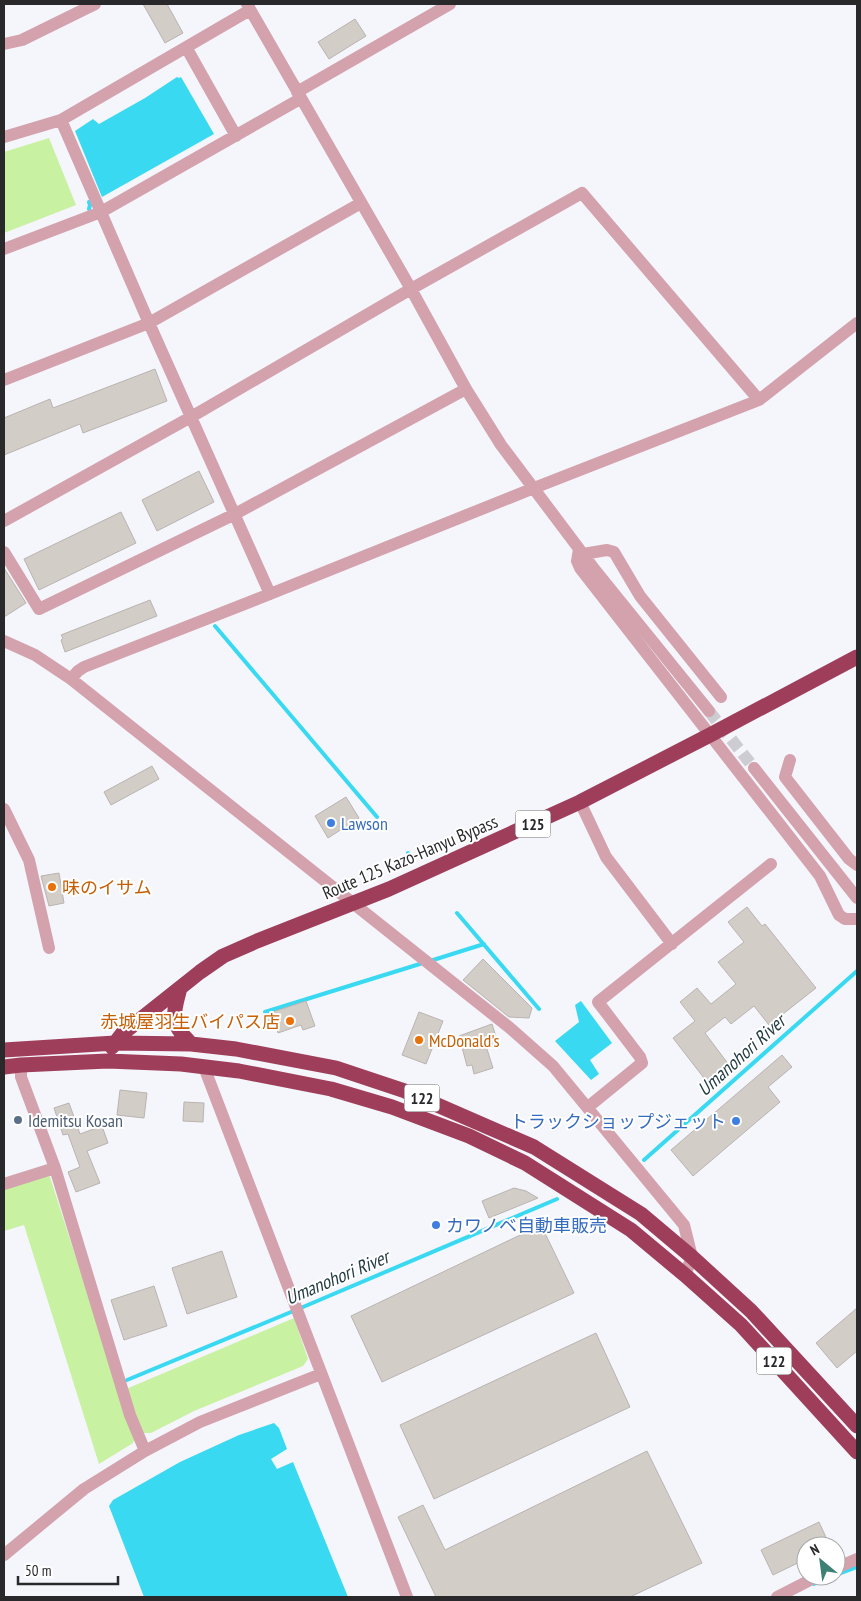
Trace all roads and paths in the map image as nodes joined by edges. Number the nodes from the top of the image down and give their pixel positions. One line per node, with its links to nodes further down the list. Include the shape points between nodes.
1 (95, 4): 4 (street, via 22,40)
2 (450, 4): 6 (street)
3 (249, 7): 5 (street); 6 (street)
4 (4, 44)
5 (186, 47): 7 (street); 8 (street)
6 (298, 96): 8 (street); 10 (street)
7 (61, 120): 9 (street); 11 (street)
8 (236, 136): 11 (street)
9 (4, 137)
10 (361, 203): 13 (street); 14 (street)
11 (101, 212): 12 (street); 14 (street)
12 (4, 249)
13 (410, 289): 17 (street); 18 (street, via 582,193); 19 (street)
14 (149, 323): 16 (street); 19 (street)
15 (857, 323): 18 (street)
16 (4, 380)
17 (466, 390): 20 (street); 21 (street)
18 (758, 400): 20 (street)
19 (191, 417): 21 (street); 22 (street)
20 (534, 488): 23 (street); 25 (street)
21 (235, 514): 24 (street, via 38,609); 25 (street)
22 (4, 521)
23 (581, 551): 29 (street, via 614,552 640,596); 30 (street); 31 (street, via 577,560 580,568)
24 (4, 552)
25 (270, 594): 28 (street, via 84,667)
26 (4, 641): 28 (street, via 35,655)
27 (857, 656): 31 (highway, Route 125 Kazo-Hanyu Bypass / 125)
28 (71, 679): 39 (street)
29 (721, 697)
30 (709, 712)
31 (710, 735): 34 (highway, Route 125 Kazo-Hanyu Bypass / 125); 40 (street, via 820,876 839,915)
32 (790, 760): 37 (street, via 785,777)
33 (754, 768): 38 (street)
34 (580, 802): 39 (highway, Route 125 Kazo-Hanyu Bypass / 125); 41 (street, via 606,857)
35 (4, 809): 42 (street, via 29,860)
36 (771, 864): 41 (street)
37 (857, 865)
38 (857, 898)
39 (352, 903): 43 (highway, Route 125 Kazo-Hanyu Bypass / 125, via 223,956); 51 (street, via 554,1066)
40 (857, 919)
41 (672, 944): 51 (street, via 598,1002 642,1063)
42 (49, 948)
43 (180, 988): 44 (highway, Route 125 Kazo-Hanyu Bypass / 125); 45 (highway, via 175,1020)
44 (115, 1043): 45 (highway, 122); 46 (highway, 122); 47 (highway, Route 125 Kazo-Hanyu Bypass / 125)
45 (191, 1044): 54 (highway, 122, via 336,1068 405,1091 534,1147 641,1214)
46 (4, 1050)
47 (108, 1061): 48 (highway, 122); 50 (highway, 122)
48 (21, 1065): 49 (highway, 122); 52 (street, via 21,1077)
49 (4, 1067)
50 (204, 1067): 55 (highway, 122, via 272,1076 331,1089 392,1107 469,1136 525,1163 631,1230); 56 (street)
51 (588, 1106): 54 (street, via 684,1225)
52 (55, 1168): 53 (street); 58 (street, via 130,1415)
53 (4, 1184)
54 (692, 1257): 55 (street); 57 (highway, 122, via 752,1311)
55 (685, 1275): 59 (highway, 122, via 740,1325)
56 (321, 1374): 58 (street, via 200,1422); 62 (street)
57 (857, 1426)
58 (145, 1451): 60 (street, via 84,1489)
59 (857, 1452)
60 (4, 1555)
61 (798, 1586): 63 (street)
62 (407, 1597)
63 (777, 1597)

